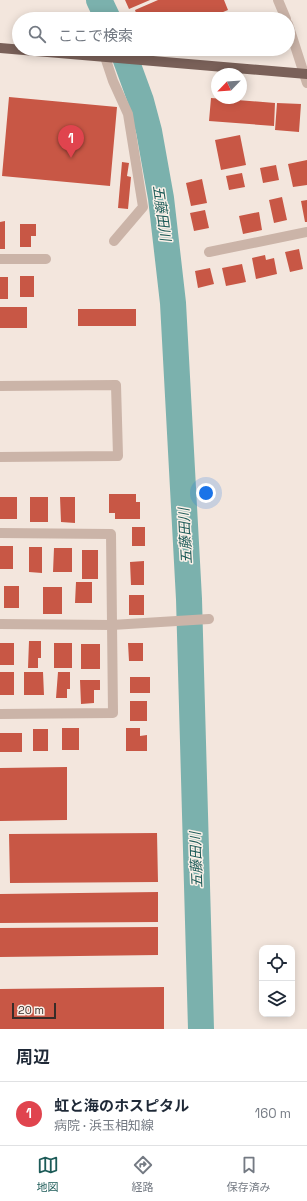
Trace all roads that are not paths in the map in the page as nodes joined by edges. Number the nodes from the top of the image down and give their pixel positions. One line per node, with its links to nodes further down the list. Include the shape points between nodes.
1 (278, 0): 2 (street)
2 (283, 12)
3 (295, 45): 8 (street)
4 (0, 48): 5 (main road)
5 (12, 49)
6 (93, 56): 7 (main road)
7 (105, 57): 8 (main road); 10 (street, via 128,114 143,207)
8 (306, 77)
9 (307, 232): 11 (street)
10 (114, 241)
11 (209, 252)
12 (0, 259): 13 (street)
13 (46, 259)
14 (0, 386): 15 (street, via 116,385 118,456)
15 (0, 457)
16 (0, 533): 19 (street, via 111,534)
17 (209, 619): 19 (street)
18 (0, 624): 19 (street)
19 (112, 625): 20 (street, via 113,713)
20 (0, 714)

